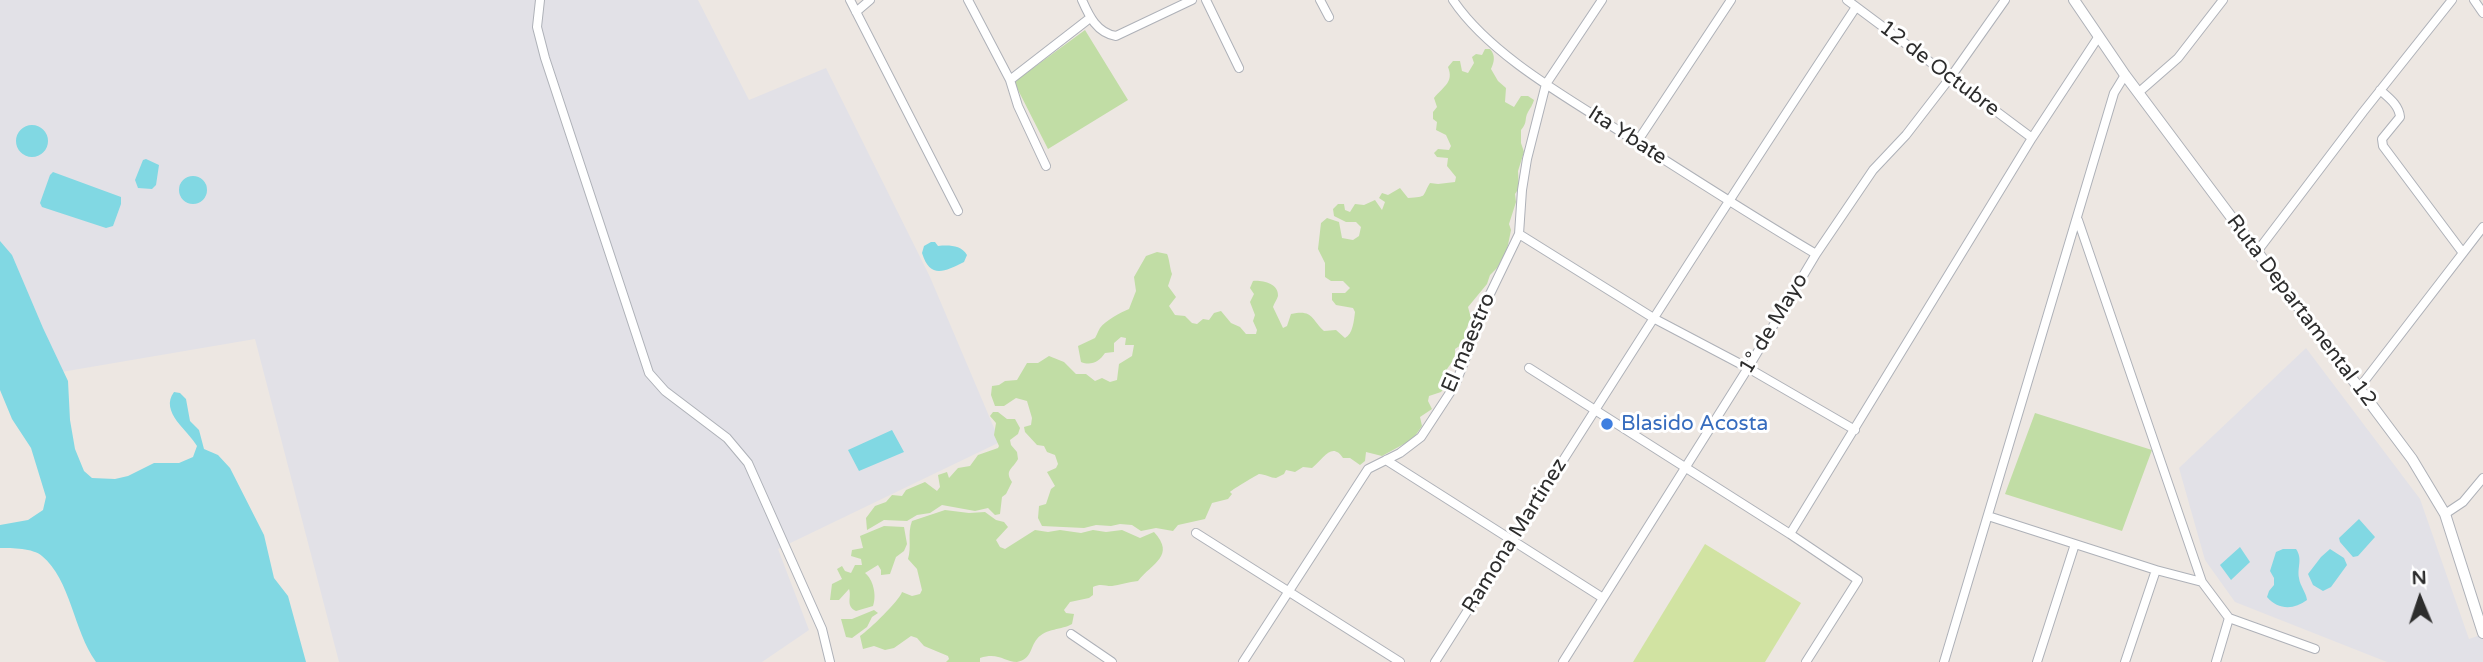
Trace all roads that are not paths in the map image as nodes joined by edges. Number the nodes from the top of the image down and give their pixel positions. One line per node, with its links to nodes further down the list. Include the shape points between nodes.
1 (540, 0): 68 (street, via 537,27 545,58 649,373 664,391 727,438 748,463 822,629)
2 (850, 0): 22 (street)
3 (870, 0): 22 (street)
4 (968, 0): 30 (street)
5 (1082, 0): 25 (street)
6 (1192, 0): 25 (street, via 1116,36)
7 (1206, 0): 27 (street)
8 (1320, 0): 24 (street)
9 (1453, 0): 21 (street, Ita Ybate)
10 (1466, 0): 21 (street)
11 (1602, 0): 31 (street, El maestro)
12 (1731, 0): 35 (street)
13 (1847, 0): 20 (street, 12 de Octubre)
14 (2005, 0): 29 (street, 1° de Mayo)
15 (2066, 0): 19 (main road, Ruta Departamental 12)
16 (2223, 0): 33 (street, via 2178,58)
17 (2452, 0): 32 (street)
18 (2474, 0): 23 (street)
19 (2076, 5): 26 (main road, Ruta Departamental 12)
20 (1856, 7): 29 (street, 12 de Octubre); 37 (street, Ramona Martinez)
21 (1459, 9): 31 (street, Ita Ybate, via 1499,49)
22 (856, 12): 38 (street)
23 (2483, 13)
24 (1329, 17)
25 (1090, 19): 30 (street)
26 (2099, 37): 28 (main road, Ruta Departamental 12); 34 (street)
27 (1239, 68)
28 (2125, 75): 33 (main road, Ruta Departamental 12); 39 (street, via 2116,86)
29 (1950, 78): 34 (street, 12 de Octubre); 44 (street, 1° de Mayo, via 1873,170)
30 (1010, 80): 36 (street)
31 (1546, 84): 35 (street, Ita Ybate); 41 (street, El maestro, via 1527,159)
32 (2380, 90): 42 (street); 43 (street, via 2400,113 2382,139 2384,146)
33 (2138, 93): 42 (main road, Ruta Departamental 12)
34 (2032, 138): 50 (street)
35 (1637, 142): 37 (street, Ita Ybate)
36 (1046, 166)
37 (1728, 201): 44 (street, Ita Ybate); 45 (street, Ramona Martinez)
38 (958, 211)
39 (2078, 220): 55 (street); 61 (street)
40 (2483, 227): 43 (street)
41 (1520, 234): 45 (street); 51 (street, El maestro, via 1475,325 1455,385 1421,437)
42 (2256, 253): 48 (main road, Ruta Departamental 12)
43 (2463, 253): 48 (street)
44 (1816, 254): 47 (street, 1° de Mayo)
45 (1655, 319): 47 (street); 49 (street, Ramona Martinez)
46 (1529, 368): 49 (street)
47 (1748, 369): 50 (street); 52 (street, 1° de Mayo)
48 (2359, 388): 54 (main road, Ruta Departamental 12, via 2412,459)
49 (1596, 409): 52 (street); 58 (street, Ramona Martinez)
50 (1855, 430): 57 (street)
51 (1386, 460): 58 (street); 62 (street, El maestro, via 1368,469)
52 (1686, 467): 57 (street); 63 (street, 1° de Mayo)
53 (2483, 478): 54 (street, via 2463,502)
54 (2445, 514): 65 (main road, Ruta Departamental 12)
55 (1988, 516): 59 (street); 75 (street)
56 (1196, 533): 62 (street)
57 (1790, 534): 74 (street, via 1858,580)
58 (1513, 540): 63 (street); 72 (street, Ramona Martinez)
59 (2074, 544): 60 (street); 76 (street)
60 (2156, 570): 61 (street); 77 (street)
61 (2202, 582): 64 (street)
62 (1289, 592): 70 (street, El maestro); 71 (street)
63 (1603, 598): 73 (street, 1° de Mayo)
64 (2229, 618): 67 (street); 78 (street)
65 (2482, 629)
66 (1071, 634): 69 (street)
67 (2315, 649)
68 (830, 662)
69 (1112, 662)
70 (1243, 662)
71 (1400, 662)
72 (1435, 662)
73 (1563, 662)
74 (1806, 662)
75 (1944, 662)
76 (2038, 662)
77 (2125, 662)
78 (2216, 662)

